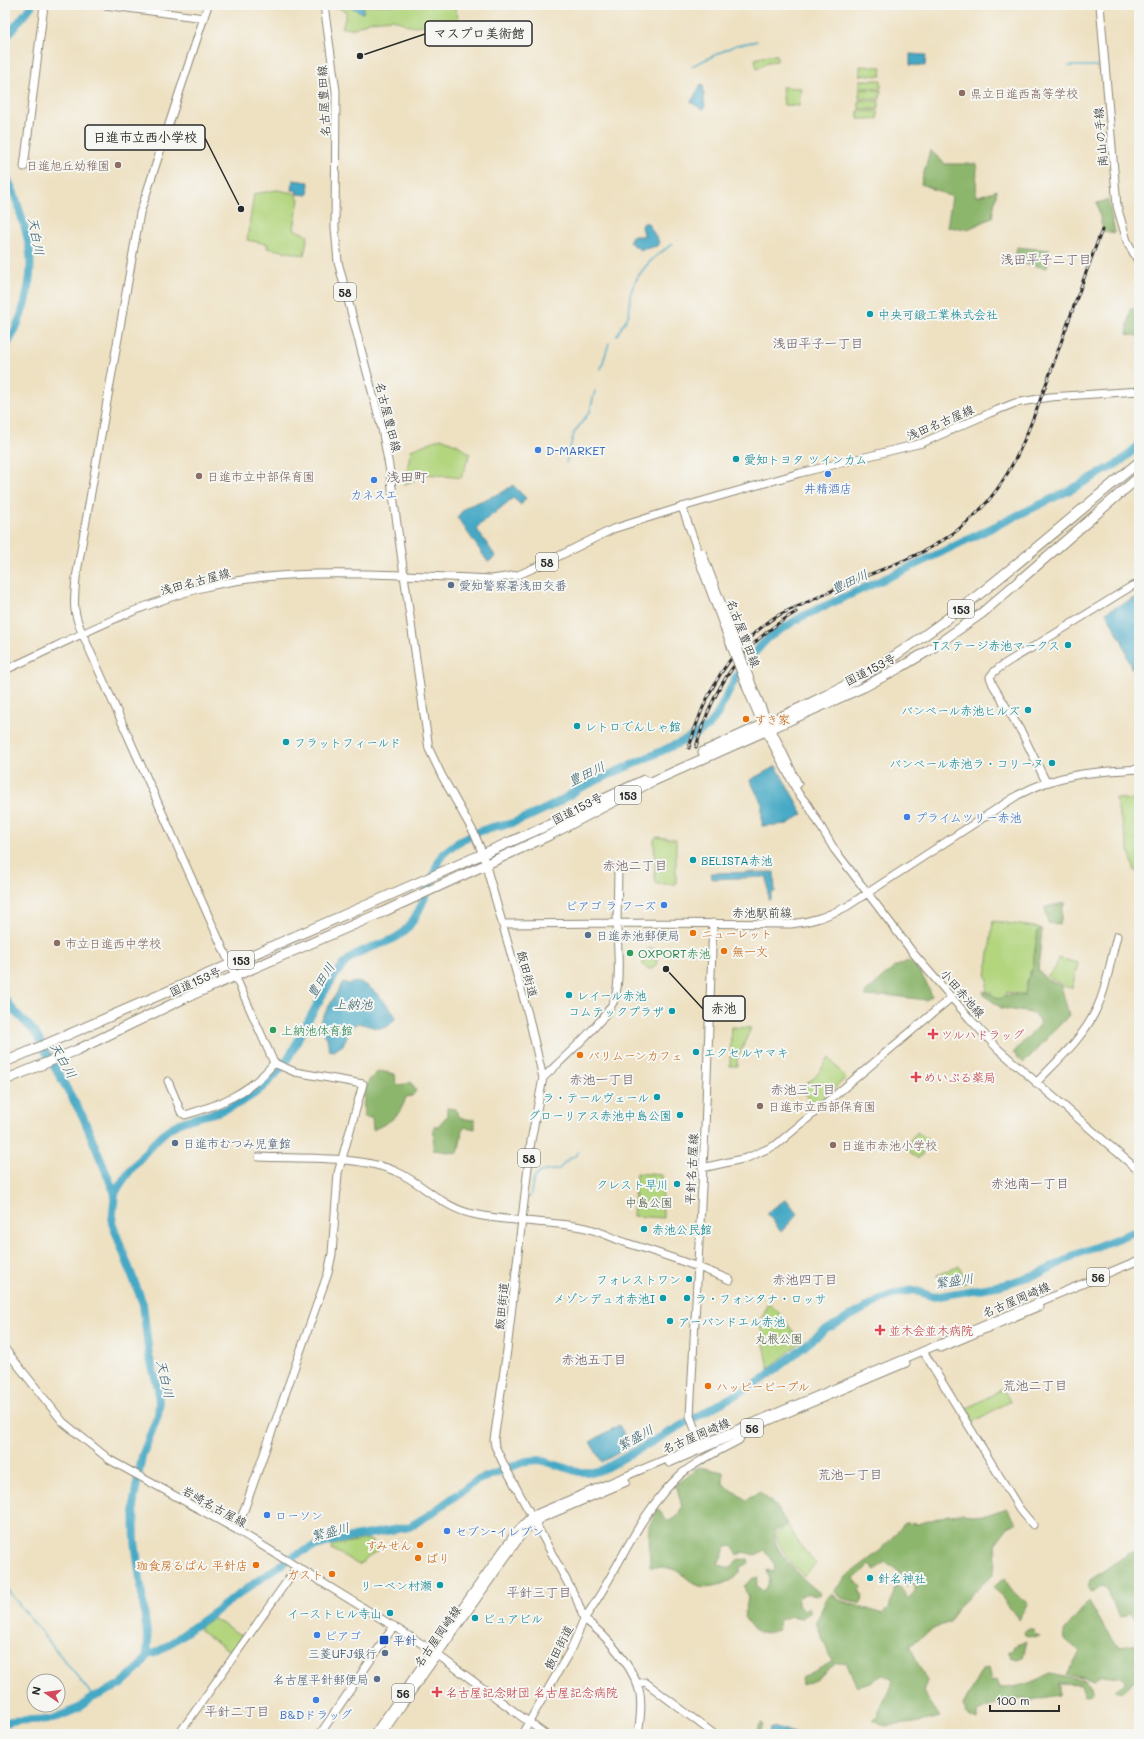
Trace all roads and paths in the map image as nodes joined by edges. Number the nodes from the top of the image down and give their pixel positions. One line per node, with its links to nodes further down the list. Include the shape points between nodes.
1 (44, 5): 7 (street)
2 (105, 5): 6 (street)
3 (208, 5): 6 (street)
4 (324, 5): 15 (street, 名古屋豊田線 / 58, via 336,91 335,228 338,262 382,429)
5 (1100, 5): 8 (street, 南山の手線, via 1117,206 1127,241)
6 (204, 18): 17 (street, via 140,213 76,578 75,615)
7 (24, 167)
8 (1139, 262)
9 (1139, 391): 14 (street, 浅田名古屋線, via 1050,397 1015,403 922,443 800,473)
10 (1139, 462): 12 (highway, 国道153号 / 153)
11 (1139, 477): 13 (highway, 国道153号 / 153)
12 (1105, 489): 13 (highway); 19 (highway, 国道153号 / 153, via 985,590 909,646 832,693)
13 (1113, 499): 19 (highway, 国道153号 / 153, via 1010,590 928,651 864,687)
14 (682, 507): 15 (street, 58, via 613,529 518,575 492,579); 19 (street, 名古屋豊田線, bridge, via 750,688)
15 (404, 575): 17 (street, 浅田名古屋線, via 295,574 254,578 184,593 142,607); 22 (street, 名古屋豊田線, via 430,749 448,788)
16 (1139, 584): 21 (street, via 1013,660 990,677)
17 (83, 635): 18 (street, 浅田名古屋線); 31 (street)
18 (5, 670)
19 (767, 726): 23 (highway, 国道153号 / 153); 24 (highway, 国道153号 / 153, via 649,783 552,834); 26 (street, 小田赤池線, via 802,790 804,800 834,849)
20 (1139, 769): 21 (street, 赤池駅前線, via 1082,773)
21 (1046, 782): 26 (street, 赤池駅前線, via 1018,795)
22 (474, 833): 23 (street, 飯田街道)
23 (482, 851): 24 (street, 飯田街道 / 58); 31 (highway, 国道153号 / 153)
24 (486, 864): 28 (street, 飯田街道 / 58); 32 (highway, 国道153号 / 153)
25 (618, 870): 29 (street)
26 (866, 893): 27 (street, 赤池駅前線, via 827,916 810,922); 33 (street, 小田赤池線)
27 (713, 923): 29 (street, 赤池駅前線); 42 (street, 平針名古屋線)
28 (503, 924): 29 (street, 赤池駅前線); 36 (street, 飯田街道 / 58)
29 (617, 924): 36 (street, via 617,983 612,1005)
30 (1117, 936): 39 (street, via 1095,1012 1080,1035)
31 (229, 965): 32 (street); 34 (highway, 国道153号 / 153)
32 (235, 976): 35 (street); 37 (highway, 国道153号 / 153, via 77,1050)
33 (952, 997): 39 (street, 小田赤池線, via 998,1049); 42 (street, via 776,1145 747,1158)
34 (5, 1062)
35 (278, 1066): 38 (street, via 241,1093 219,1104 185,1115 181,1112); 41 (street, via 363,1084)
36 (543, 1078): 44 (street, 飯田街道 / 58, via 531,1141)
37 (5, 1080)
38 (168, 1081)
39 (1036, 1082): 43 (street, 小田赤池線)
40 (259, 1157): 41 (street)
41 (341, 1161): 44 (street, via 375,1164 397,1172 458,1210); 55 (street, via 328,1273)
42 (702, 1168): 47 (street, 平針名古屋線)
43 (1139, 1171)
44 (521, 1220): 47 (street, via 583,1227); 53 (street, 飯田街道 / 58, via 508,1350 494,1435 495,1446 506,1470)
45 (1139, 1260): 50 (street, 名古屋岡崎線 / 56)
46 (1139, 1265): 50 (street, 名古屋岡崎線 / 56)
47 (697, 1266): 48 (street); 52 (street, 平針名古屋線, via 691,1420)
48 (730, 1280)
49 (5, 1349): 55 (street, 岩崎名古屋線, via 63,1422 110,1460)
50 (924, 1353): 51 (street, 名古屋岡崎線 / 56); 52 (street, 名古屋岡崎線 / 56); 54 (street, via 1019,1508)
51 (743, 1432): 52 (street, 名古屋岡崎線 / 56); 57 (street, via 739,1440 678,1476 653,1505)
52 (701, 1447): 53 (street, 名古屋岡崎線 / 56)
53 (533, 1519): 57 (street, 飯田街道 / 58, via 571,1587); 59 (street, 名古屋岡崎線 / 56)
54 (1033, 1525)
55 (237, 1530): 56 (street, 岩崎名古屋線)
56 (297, 1567): 58 (street, 岩崎名古屋線); 62 (street)
57 (584, 1619): 60 (street, via 618,1653); 61 (street, 飯田街道, via 570,1651)
58 (394, 1626): 59 (street, 岩崎名古屋線); 63 (street)
59 (435, 1653): 61 (street, 岩崎名古屋線); 64 (street, 名古屋岡崎線 / 56); 65 (street, 名古屋岡崎線 / 56)
60 (637, 1684): 68 (street, via 641,1711); 69 (street, via 645,1682)
61 (530, 1722): 66 (street, 飯田街道); 67 (street, 岩崎名古屋線)
62 (179, 1734)
63 (320, 1734)
64 (374, 1734)
65 (382, 1734)
66 (522, 1734)
67 (545, 1734)
68 (638, 1734)
69 (714, 1734)

